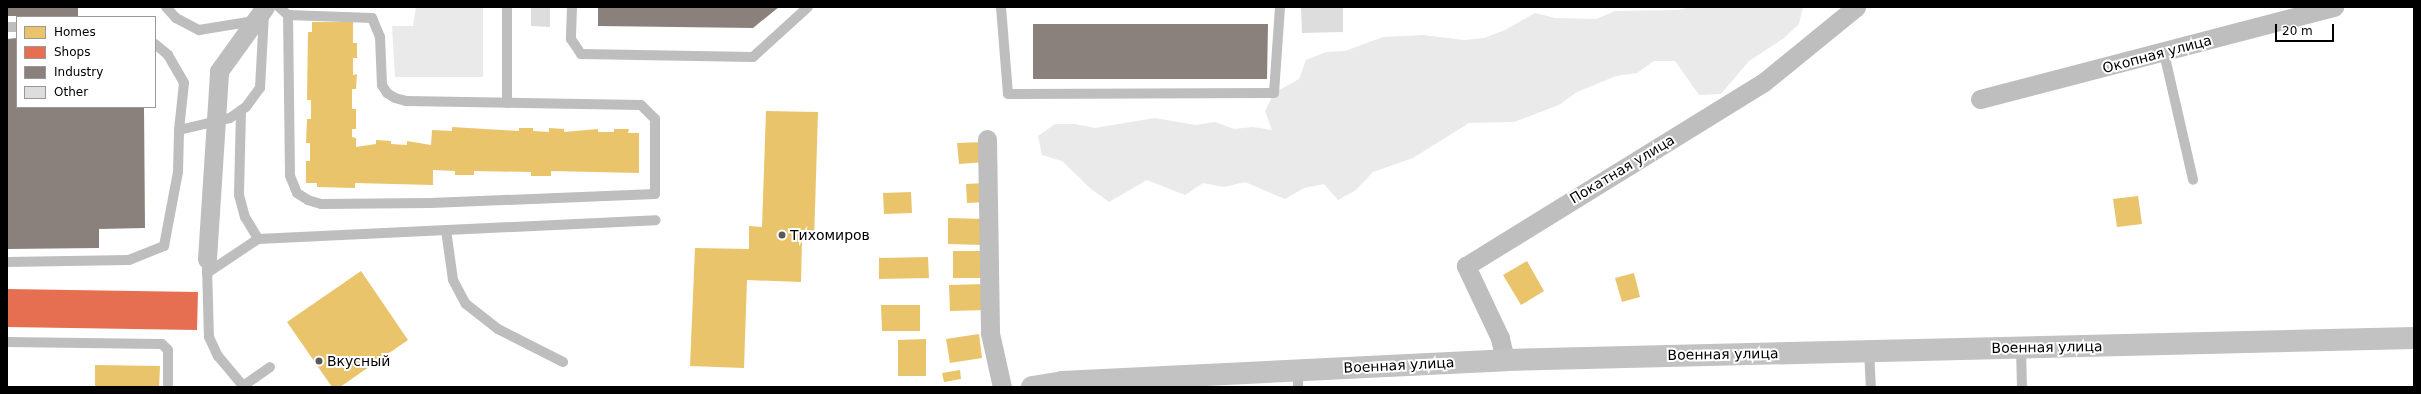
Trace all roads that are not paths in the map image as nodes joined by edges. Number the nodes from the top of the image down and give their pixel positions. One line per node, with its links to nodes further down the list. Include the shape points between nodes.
1 (166, 7): 10 (lane, via 176,18 199,30)
2 (279, 7): 11 (lane)
3 (507, 7): 15 (lane)
4 (572, 7): 5 (lane, via 572,39 581,54 753,57)
5 (808, 7)
6 (1001, 7): 7 (lane, via 1008,94 1274,93)
7 (1280, 7)
8 (1856, 7): 29 (street, Покатная улица, via 1764,82 1466,266 1500,338)
9 (2334, 7): 13 (street, Окопная улица)
10 (261, 12): 16 (lane, via 260,88); 24 (street, bridge, via 219,70)
11 (288, 14): 15 (lane, via 372,18 380,37 382,85 387,93 395,98 406,101); 15 (lane, via 290,176 297,193 308,200 321,204 430,203 656,194 655,120 641,105)
12 (156, 45): 17 (lane, via 168,55 184,83)
13 (2164, 52): 14 (street, Окопная улица); 19 (lane)
14 (1980, 99)
15 (507, 103)
16 (241, 111): 17 (lane, via 230,118); 22 (lane, via 239,195 245,217)
17 (179, 130): 23 (lane, via 178,172 164,246 129,260)
18 (987, 138): 35 (street, via 990,333)
19 (2193, 180)
20 (656, 220): 21 (lane)
21 (446, 230): 22 (lane); 30 (lane, via 453,280 466,304 498,329)
22 (258, 239): 24 (lane)
23 (7, 262)
24 (207, 266): 33 (lane, via 209,337 218,356)
25 (2414, 338): 27 (main road, Военная улица)
26 (7, 342): 34 (lane, via 162,344 168,350)
27 (2021, 347): 28 (main road, Военная улица); 38 (lane)
28 (1869, 351): 29 (main road, Военная улица); 37 (lane)
29 (1505, 360): 32 (main road, Военная улица)
30 (563, 362)
31 (270, 367): 33 (lane)
32 (1298, 379): 36 (main road, Военная улица, via 1062,382)
33 (244, 386)
34 (168, 387)
35 (1002, 387)
36 (1032, 387)
37 (1871, 387)
38 (2022, 387)

